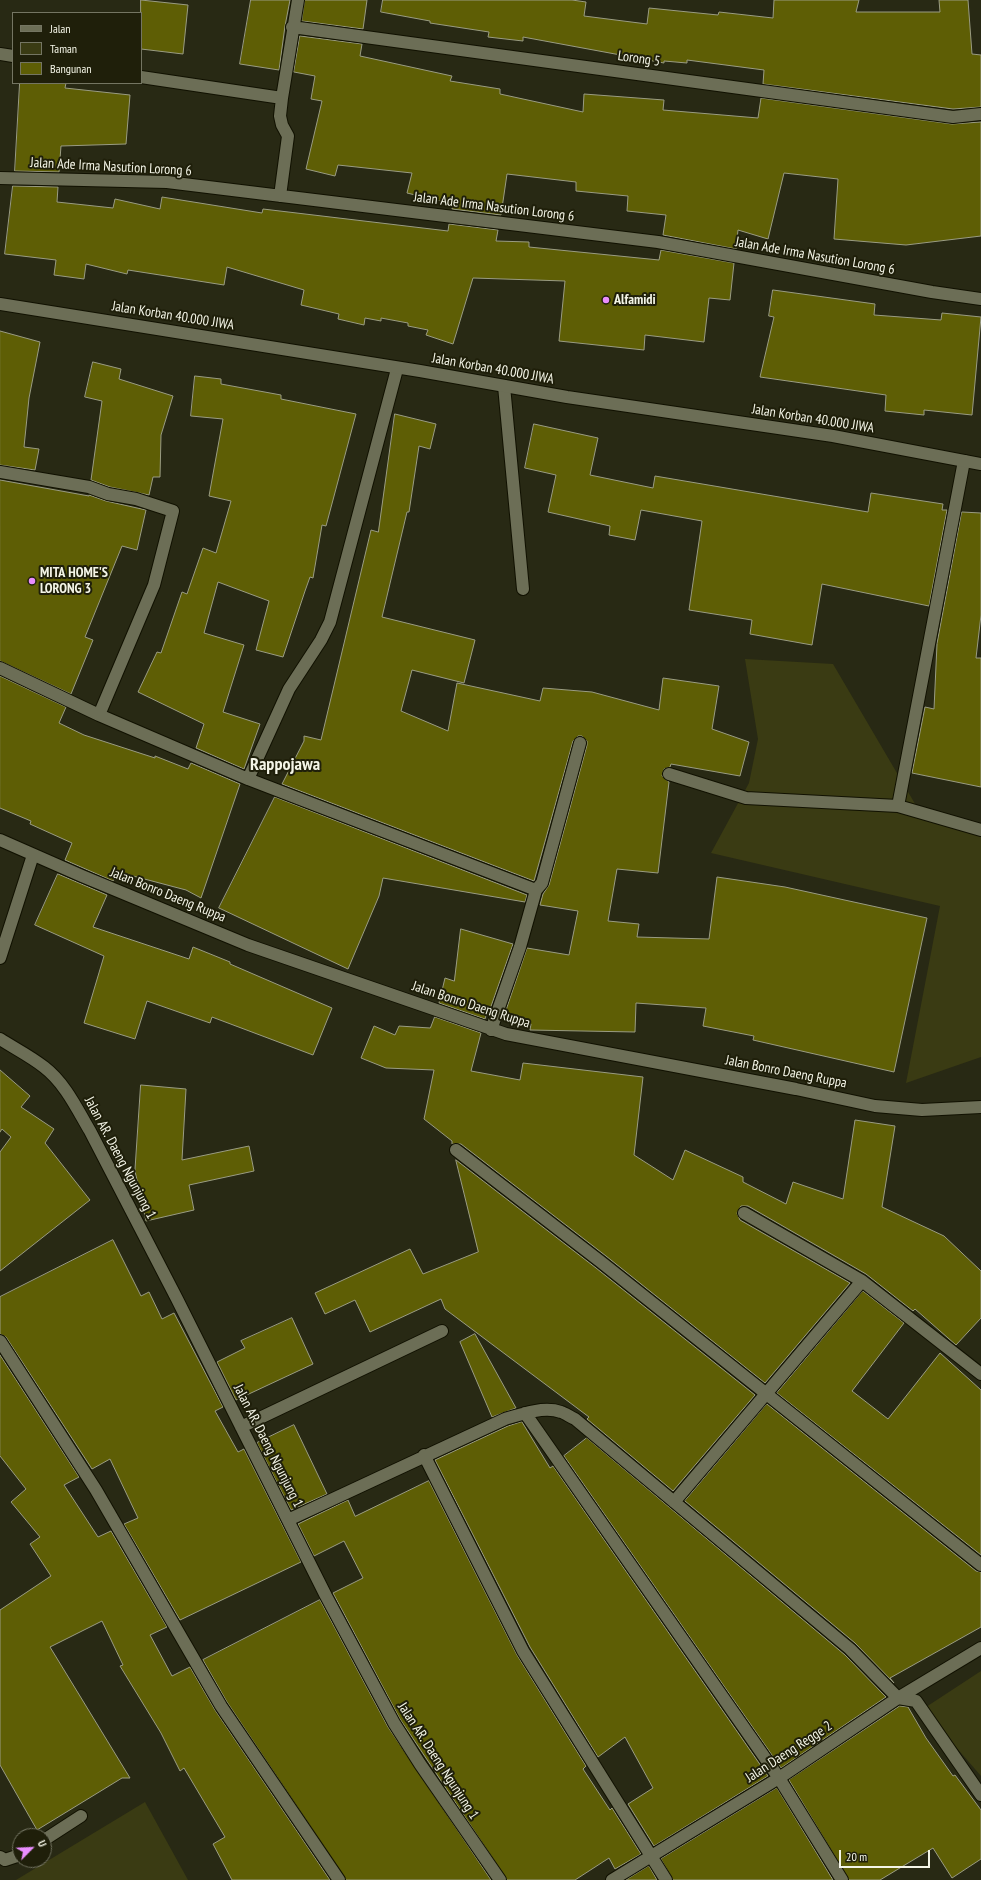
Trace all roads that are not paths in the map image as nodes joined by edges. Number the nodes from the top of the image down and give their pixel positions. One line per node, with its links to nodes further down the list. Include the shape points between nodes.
1 (298, 0): 2 (street)
2 (292, 27): 6 (street); 7 (street, Lorong 5, via 953,117)
3 (0, 54): 4 (street)
4 (12, 56)
5 (142, 77): 6 (street)
6 (282, 98): 9 (street, via 280,116 288,136)
7 (981, 114)
8 (0, 178): 9 (street, Jalan Ade Irma Nasution Lorong 6, via 167,182)
9 (280, 196): 10 (street, Jalan Ade Irma Nasution Lorong 6, via 658,242)
10 (981, 299)
11 (0, 304): 12 (street, Jalan Korban 40.000 JIWA)
12 (397, 369): 13 (street, Jalan Korban 40.000 JIWA); 22 (street, via 330,622 289,689)
13 (504, 386): 14 (street, Jalan Korban 40.000 JIWA, via 853,440); 17 (street)
14 (964, 461): 15 (street, Jalan Korban 40.000 JIWA); 23 (street)
15 (981, 464)
16 (0, 472): 19 (street, via 89,487 108,494 136,498 173,511 154,585)
17 (523, 589)
18 (0, 668): 19 (street)
19 (99, 715): 22 (street)
20 (580, 743): 27 (street, via 542,883)
21 (669, 774): 23 (street, via 746,798)
22 (248, 779): 27 (street)
23 (898, 806): 24 (street)
24 (981, 830)
25 (0, 840): 26 (street, Jalan Bonro Daeng Ruppa)
26 (34, 855): 28 (street); 29 (street, Jalan Bonro Daeng Ruppa, via 248,945)
27 (536, 890): 29 (street, via 520,947)
28 (0, 958)
29 (491, 1030): 31 (street, Jalan Bonro Daeng Ruppa, via 526,1039 788,1087 875,1106 922,1110)
30 (0, 1039): 40 (street, Jalan AR. Daeng Ngunjung 1, via 44,1067 60,1083 75,1105)
31 (981, 1107)
32 (456, 1150): 38 (street, via 602,1262)
33 (744, 1213): 34 (street)
34 (862, 1281): 37 (street); 38 (street)
35 (442, 1331): 40 (street)
36 (0, 1341): 54 (street, via 96,1490 221,1706)
37 (981, 1374)
38 (766, 1395): 42 (street); 44 (street)
39 (525, 1413): 41 (street); 42 (street, via 550,1410 561,1412 575,1420); 47 (street)
40 (241, 1427): 43 (street, Jalan AR. Daeng Ngunjung 1)
41 (424, 1455): 43 (street); 51 (street, via 523,1651)
42 (674, 1502): 46 (street, via 850,1649)
43 (288, 1520): 55 (street, Jalan AR. Daeng Ngunjung 1, via 394,1723)
44 (981, 1565)
45 (981, 1648): 46 (street, Jalan Daeng Regge 2)
46 (898, 1698): 47 (street, Jalan Daeng Regge 2); 48 (street, via 916,1701)
47 (779, 1778): 51 (street, Jalan Daeng Regge 2); 58 (street)
48 (981, 1795)
49 (81, 1816): 50 (street)
50 (52, 1835)
51 (650, 1856): 56 (street, Jalan Daeng Regge 2); 57 (street)
52 (0, 1857): 53 (street, via 5,1860)
53 (12, 1858)
54 (339, 1880)
55 (500, 1880)
56 (612, 1880)
57 (666, 1880)
58 (842, 1880)

